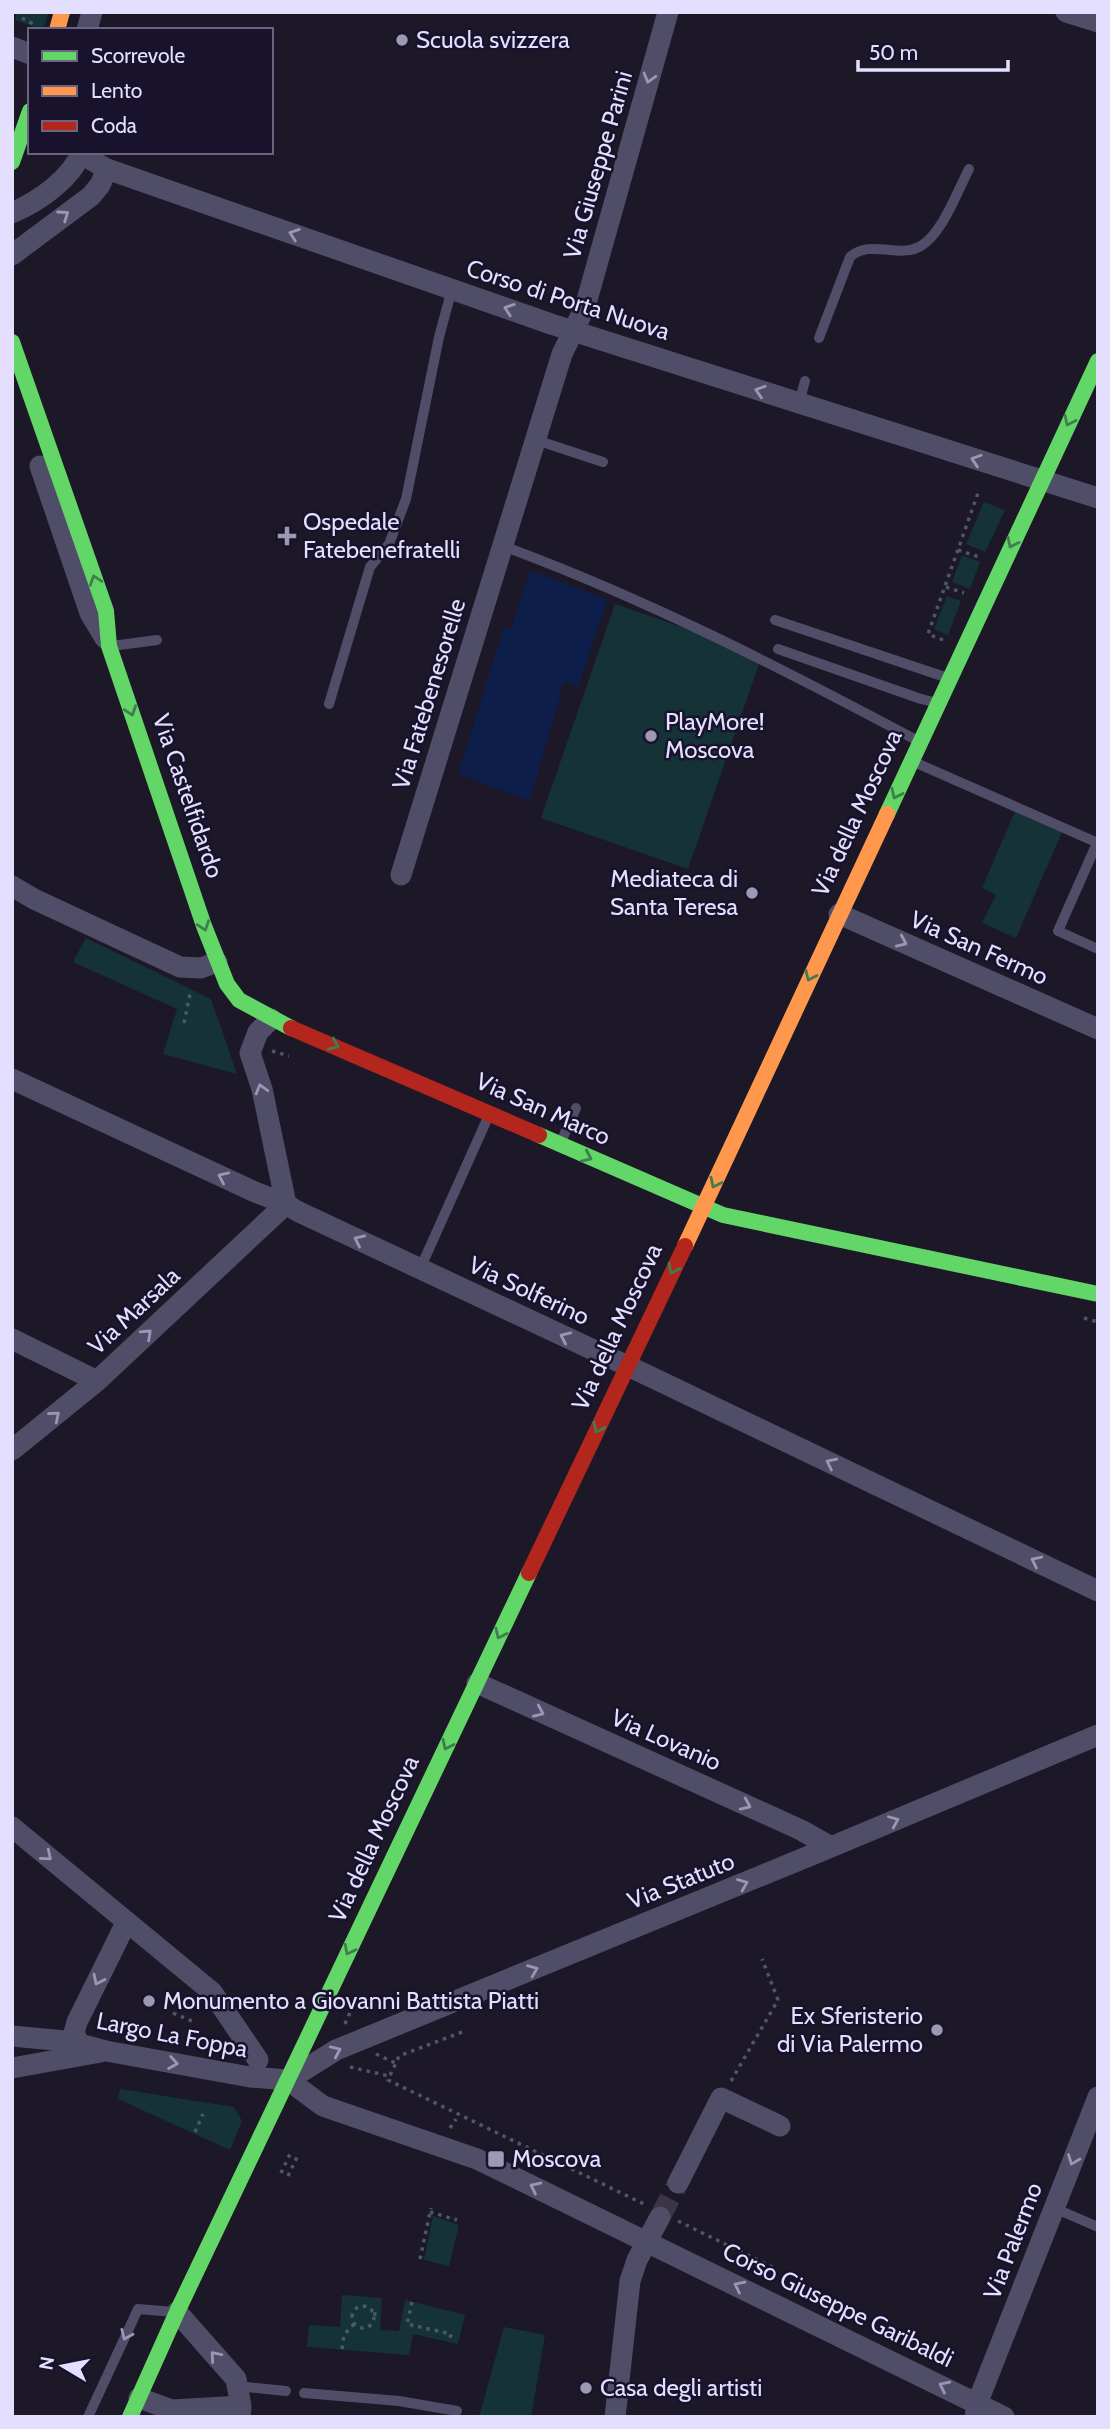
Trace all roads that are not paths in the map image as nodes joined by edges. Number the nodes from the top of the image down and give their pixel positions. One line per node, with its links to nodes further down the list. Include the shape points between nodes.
1 (668, 12): 13 (street, Via Giuseppe Parini, one-way to 13, via 585,307)
2 (1071, 13): 3 (street)
3 (1098, 22)
4 (28, 117): 7 (street)
5 (82, 154): 10 (street, via 63,178)
6 (86, 154): 8 (street, Corso di Porta Nuova)
7 (12, 162)
8 (107, 169): 11 (street, one-way to 8, via 91,196); 12 (street, Corso di Porta Nuova, one-way to 8)
9 (969, 169): 14 (lane, via 938,229 916,250 871,248 850,257)
10 (12, 213)
11 (12, 255)
12 (452, 289): 13 (street, Corso di Porta Nuova, one-way to 12); 31 (lane, via 406,499 389,544 370,567)
13 (574, 330): 19 (street, Corso di Porta Nuova, one-way to 13); 20 (street, Via Fatebenesorelle, via 562,354)
14 (819, 338)
15 (12, 342): 27 (street, Via Castelfidardo, one-way to 15, via 106,611)
16 (1098, 361): 22 (street, Via della Moscova, one-way to 22)
17 (12, 381): 27 (street, Via Castelfidardo, via 90,613)
18 (805, 381): 19 (lane)
19 (799, 403): 22 (street, Corso di Porta Nuova, one-way to 19)
20 (536, 440): 21 (lane); 24 (street, Via Fatebenesorelle)
21 (603, 462)
22 (1041, 481): 23 (street, Corso di Porta Nuova); 29 (street, Via della Moscova, one-way to 29)
23 (1098, 498)
24 (503, 546): 32 (lane, via 707,633); 35 (street, Via Fatebenesorelle)
25 (775, 620): 29 (lane)
26 (156, 640): 27 (lane)
27 (109, 646): 39 (street, Via Castelfidardo, one-way to 39)
28 (778, 649): 30 (lane)
29 (949, 678): 30 (street, Via della Moscova)
30 (938, 703): 32 (street, Via della Moscova)
31 (329, 704)
32 (920, 741): 33 (street, Via della Moscova)
33 (911, 761): 34 (lane); 37 (street, Via della Moscova, one-way to 37)
34 (1097, 843): 38 (lane, via 1058,931)
35 (401, 875)
36 (12, 886): 39 (street, via 180,967 201,968)
37 (839, 914): 41 (street, Via San Fermo, one-way to 41); 47 (street, Via della Moscova, one-way to 47)
38 (1098, 949)
39 (217, 962): 40 (street, Via San Marco, via 239,1000)
40 (271, 1019): 44 (street, Via San Marco, one-way to 44); 46 (street, one-way to 40, via 250,1053 258,1032)
41 (1098, 1029)
42 (12, 1079): 46 (street, Via Solferino, one-way to 42)
43 (576, 1108): 45 (lane)
44 (490, 1114): 45 (street, Via San Marco); 48 (lane)
45 (559, 1145): 47 (street, Via San Marco, one-way to 47)
46 (286, 1204): 48 (street, Via Solferino, one-way to 46); 52 (street, Via Marsala, one-way to 46)
47 (703, 1207): 49 (street, Via San Marco, via 723,1215); 51 (street, Via della Moscova, one-way to 51)
48 (419, 1269): 51 (street, Via Solferino, one-way to 48)
49 (1098, 1294)
50 (12, 1339): 52 (street)
51 (627, 1366): 54 (street, Via Solferino, one-way to 51); 55 (street, Via della Moscova, one-way to 55)
52 (97, 1381): 53 (street, Via Marsala, one-way to 52)
53 (12, 1451)
54 (1098, 1591)
55 (477, 1683): 58 (street, Via Lovanio, one-way to 58); 65 (street, Via della Moscova, one-way to 65)
56 (1098, 1735): 58 (street, Via Statuto, one-way to 56)
57 (12, 1827): 59 (street, one-way to 59)
58 (831, 1847): 65 (street, Via Statuto, one-way to 58, via 336,2050)
59 (126, 1923): 61 (street, Largo La Foppa, one-way to 61, via 77,2022); 63 (street, Largo La Foppa, via 212,1992)
60 (12, 2036): 61 (street)
61 (76, 2039): 62 (street, Largo La Foppa, via 83,2046)
62 (106, 2051): 64 (street); 65 (street, Largo La Foppa, one-way to 65)
63 (258, 2060)
64 (12, 2068)
65 (288, 2080): 72 (street, Corso Giuseppe Garibaldi, one-way to 65, via 477,2159 323,2106); 73 (street, Via della Moscova)
66 (1098, 2097): 69 (street, Via Palermo, one-way to 69)
67 (780, 2126): 68 (street, via 721,2098)
68 (678, 2183)
69 (1054, 2208): 71 (lane); 78 (street, Via Palermo)
70 (661, 2214): 72 (street)
71 (1098, 2227)
72 (647, 2241): 78 (street, Corso Giuseppe Garibaldi, one-way to 72); 82 (street, via 628,2292)
73 (177, 2312): 76 (street, one-way to 73, via 236,2379); 77 (street, Via della Moscova); 81 (lane, one-way to 81, via 138,2309)
74 (286, 2391): 76 (lane)
75 (304, 2393): 79 (lane)
76 (239, 2403): 80 (street, Via della Moscova)
77 (134, 2407): 80 (street, Via della Moscova)
78 (976, 2410): 83 (street, Corso Giuseppe Garibaldi)
79 (457, 2411)
80 (171, 2413)
81 (88, 2417)
82 (615, 2417)
83 (1004, 2417)

